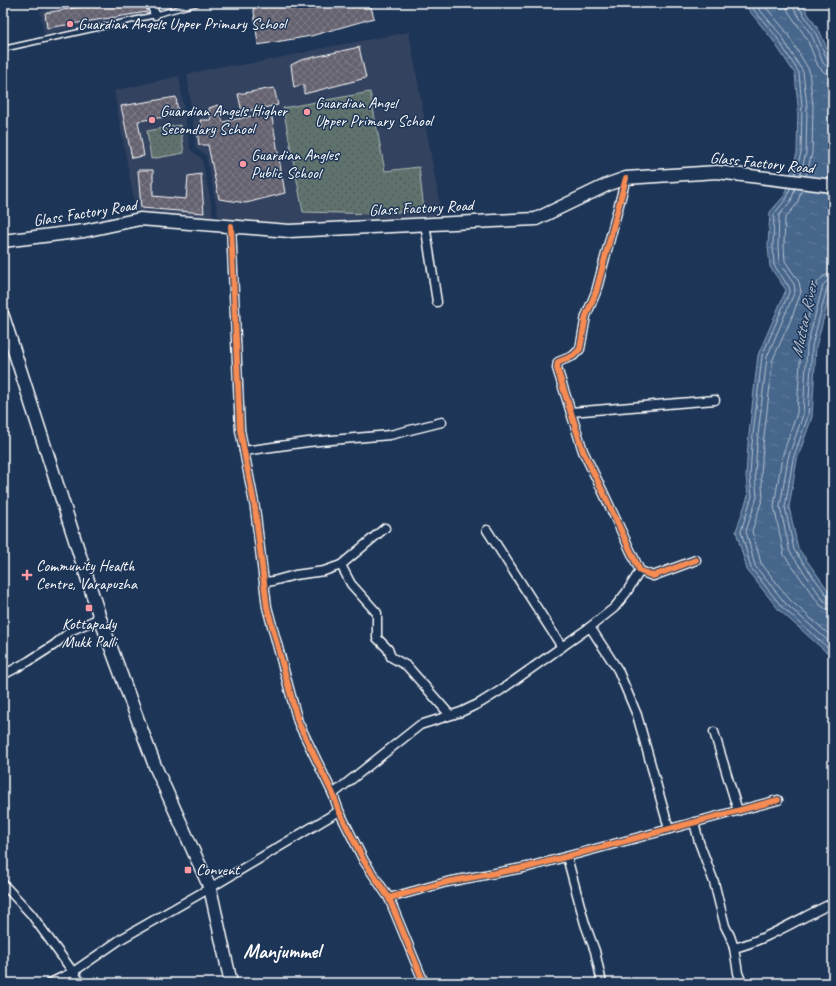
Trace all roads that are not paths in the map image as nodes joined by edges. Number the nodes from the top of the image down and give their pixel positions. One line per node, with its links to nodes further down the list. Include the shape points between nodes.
1 (151, 3): 3 (street)
2 (198, 3): 3 (lane)
3 (155, 15): 4 (lane)
4 (3, 49)
5 (626, 178): 6 (main road, Glass Factory Road, via 717,172); 7 (main road, Glass Factory Road, via 536,219); 13 (street, via 596,292 586,316 580,349 573,356 558,362 557,368)
6 (833, 186)
7 (425, 224): 8 (main road, Glass Factory Road, via 289,231); 10 (street)
8 (230, 226): 9 (main road, Glass Factory Road, via 140,219 84,231); 15 (street, via 240,430)
9 (3, 240)
10 (437, 302)
11 (3, 316): 22 (main road)
12 (715, 400): 13 (street)
13 (571, 412): 20 (street, via 583,451)
14 (442, 422): 15 (street, via 390,435)
15 (244, 451): 21 (street)
16 (385, 528): 19 (street)
17 (487, 530): 24 (street)
18 (696, 560): 20 (street, via 653,576)
19 (341, 565): 21 (street, via 324,571); 26 (street, via 351,584 377,614 377,638 388,649 391,657 407,666)
20 (640, 571): 23 (street, via 614,608)
21 (265, 582): 28 (street, via 267,607 298,722)
22 (100, 618): 25 (street, via 72,630 54,645); 36 (main road, via 156,766)
23 (590, 627): 24 (street); 33 (street, via 618,670 637,715)
24 (562, 647): 26 (street, via 485,700)
25 (3, 675)
26 (450, 716): 28 (street, via 420,725)
27 (714, 732): 31 (street)
28 (332, 794): 30 (street)
29 (778, 800): 31 (street)
30 (339, 811): 36 (street); 37 (street, via 364,861)
31 (738, 811): 32 (street)
32 (694, 822): 33 (street); 39 (street)
33 (669, 829): 34 (street)
34 (567, 857): 37 (street, via 448,882); 45 (street, via 585,924 595,950)
35 (3, 884): 40 (street, via 31,914)
36 (210, 888): 40 (street, via 120,939); 43 (main road)
37 (389, 898): 44 (street)
38 (833, 903): 39 (street, via 749,945)
39 (734, 948): 46 (street)
40 (73, 972): 41 (street); 42 (street)
41 (50, 983)
42 (81, 983)
43 (231, 983)
44 (424, 983)
45 (602, 983)
46 (742, 983)

